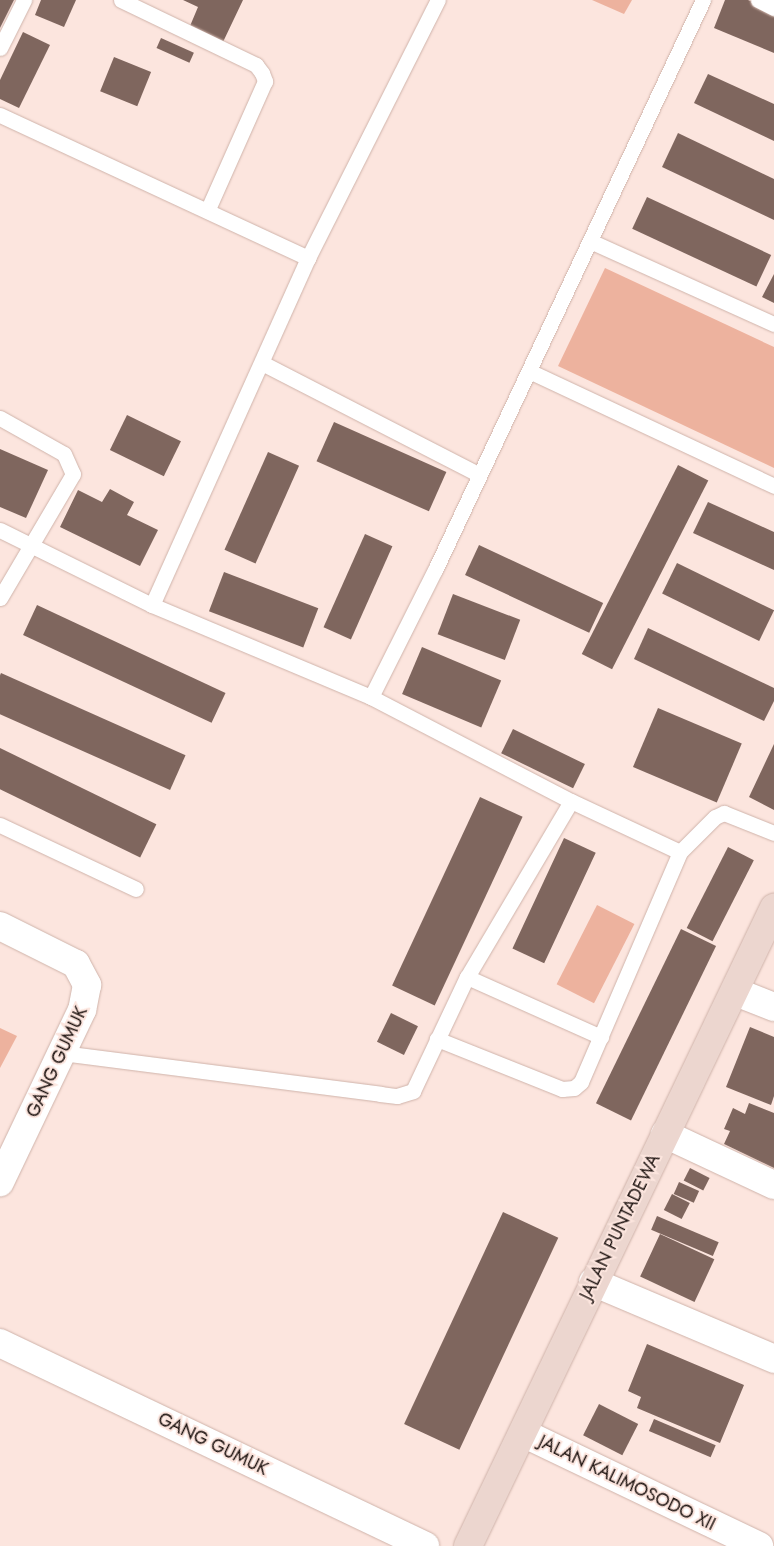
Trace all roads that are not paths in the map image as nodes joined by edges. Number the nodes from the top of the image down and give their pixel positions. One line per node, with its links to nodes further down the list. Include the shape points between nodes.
1 (24, 0): 7 (lane)
2 (121, 0): 9 (lane, via 256,65 262,73 265,81)
3 (438, 0): 11 (lane)
4 (703, 0): 10 (lane)
5 (758, 0): 6 (lane)
6 (774, 8)
7 (0, 48)
8 (0, 115): 9 (lane)
9 (208, 211): 11 (lane)
10 (590, 241): 12 (lane); 14 (lane)
11 (308, 258): 13 (lane)
12 (774, 324)
13 (262, 363): 16 (lane); 21 (lane)
14 (529, 371): 16 (lane); 17 (lane)
15 (0, 418): 19 (lane, via 64,454 71,465 73,474)
16 (478, 474): 22 (lane)
17 (774, 486)
18 (0, 530): 19 (lane)
19 (30, 544): 20 (lane); 21 (lane)
20 (0, 598)
21 (152, 605): 22 (lane)
22 (371, 697): 23 (lane)
23 (571, 801): 26 (lane); 30 (lane)
24 (0, 825): 27 (lane)
25 (774, 833): 26 (lane, via 724,814 715,817)
26 (680, 852): 33 (lane)
27 (136, 889)
28 (774, 908): 31 (street, JALAN PUNTADEWA)
29 (0, 926): 35 (street, GANG GUMUK, via 76,964 84,974 86,996)
30 (467, 978): 33 (lane); 34 (lane)
31 (736, 992): 32 (street); 36 (street, JALAN PUNTADEWA)
32 (774, 1008)
33 (601, 1037): 34 (lane, via 581,1082 574,1088 562,1089)
34 (437, 1039): 35 (lane, via 413,1091 398,1096)
35 (62, 1053): 37 (street, GANG GUMUK)
36 (665, 1134): 38 (street); 39 (street, JALAN PUNTADEWA)
37 (0, 1182)
38 (774, 1185)
39 (593, 1282): 41 (street); 42 (street, JALAN PUNTADEWA)
40 (0, 1343): 44 (street, GANG GUMUK)
41 (774, 1359)
42 (522, 1432): 45 (street, JALAN PUNTADEWA); 46 (street, JALAN KALIMOSODO XII)
43 (774, 1537): 47 (street)
44 (425, 1546)
45 (468, 1546)
46 (759, 1546)
47 (770, 1546)

